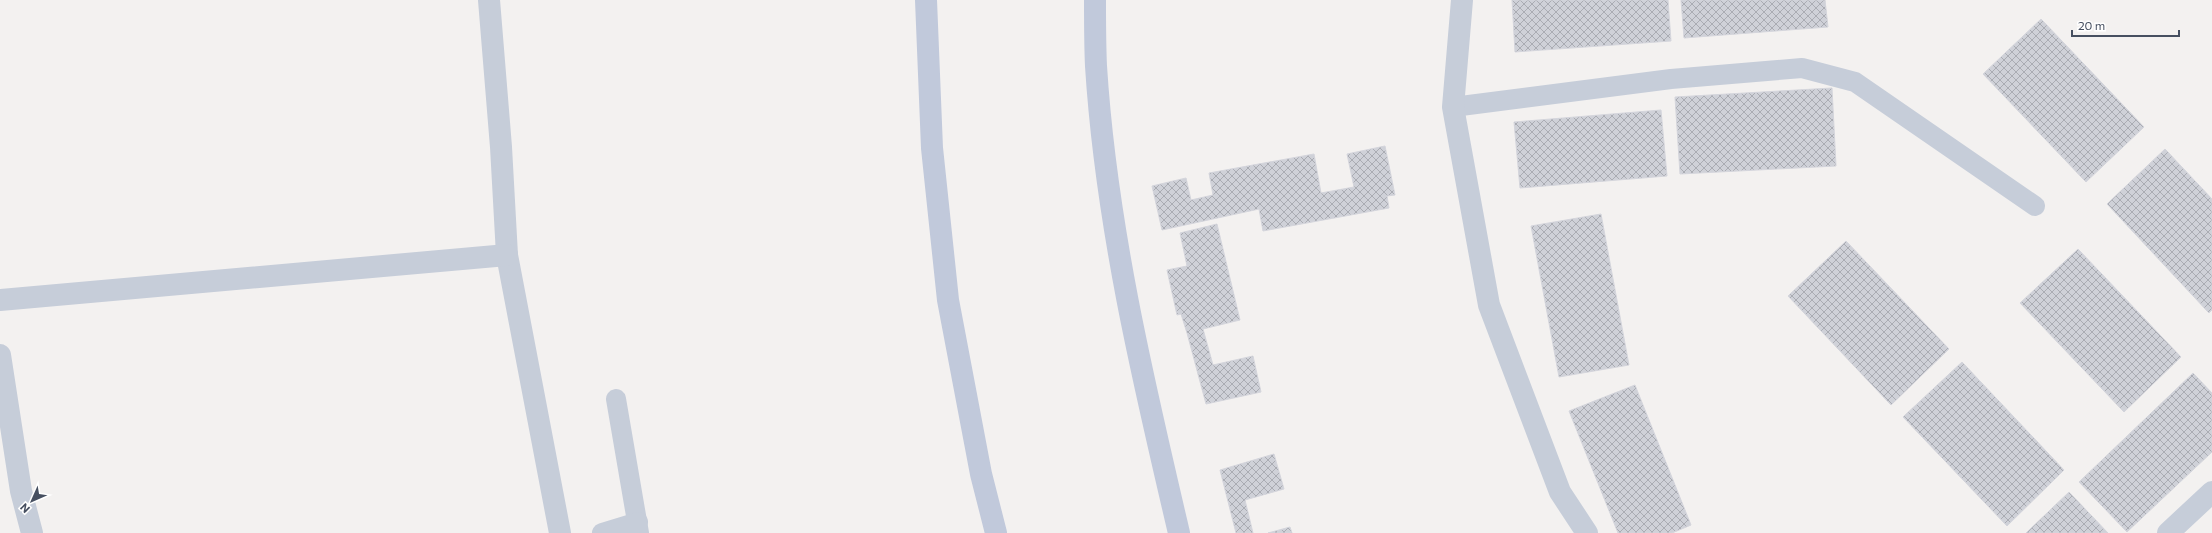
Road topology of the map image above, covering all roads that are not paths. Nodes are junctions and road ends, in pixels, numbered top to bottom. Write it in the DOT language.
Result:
graph roads {
  1 [pos="489,0"];
  2 [pos="926,0"];
  3 [pos="1095,0"];
  4 [pos="1462,0"];
  5 [pos="1453,107"];
  6 [pos="2035,206"];
  7 [pos="507,255"];
  8 [pos="0,300"];
  9 [pos="0,355"];
  10 [pos="616,399"];
  11 [pos="2212,492"];
  12 [pos="639,528"];
  13 [pos="32,533"];
  14 [pos="560,533"];
  15 [pos="602,533"];
  16 [pos="996,533"];
  17 [pos="1179,533"];
  18 [pos="1587,533"];
  19 [pos="2168,533"];
  1 -- 7 [label="street"];
  2 -- 16 [label="street"];
  3 -- 17 [label="street"];
  4 -- 5 [label="street"];
  5 -- 6 [label="lane"];
  5 -- 18 [label="street"];
  7 -- 8 [label="street"];
  7 -- 14 [label="street"];
  9 -- 13 [label="street"];
  10 -- 12 [label="lane"];
  11 -- 19 [label="street"];
  12 -- 15 [label="lane"];
}
